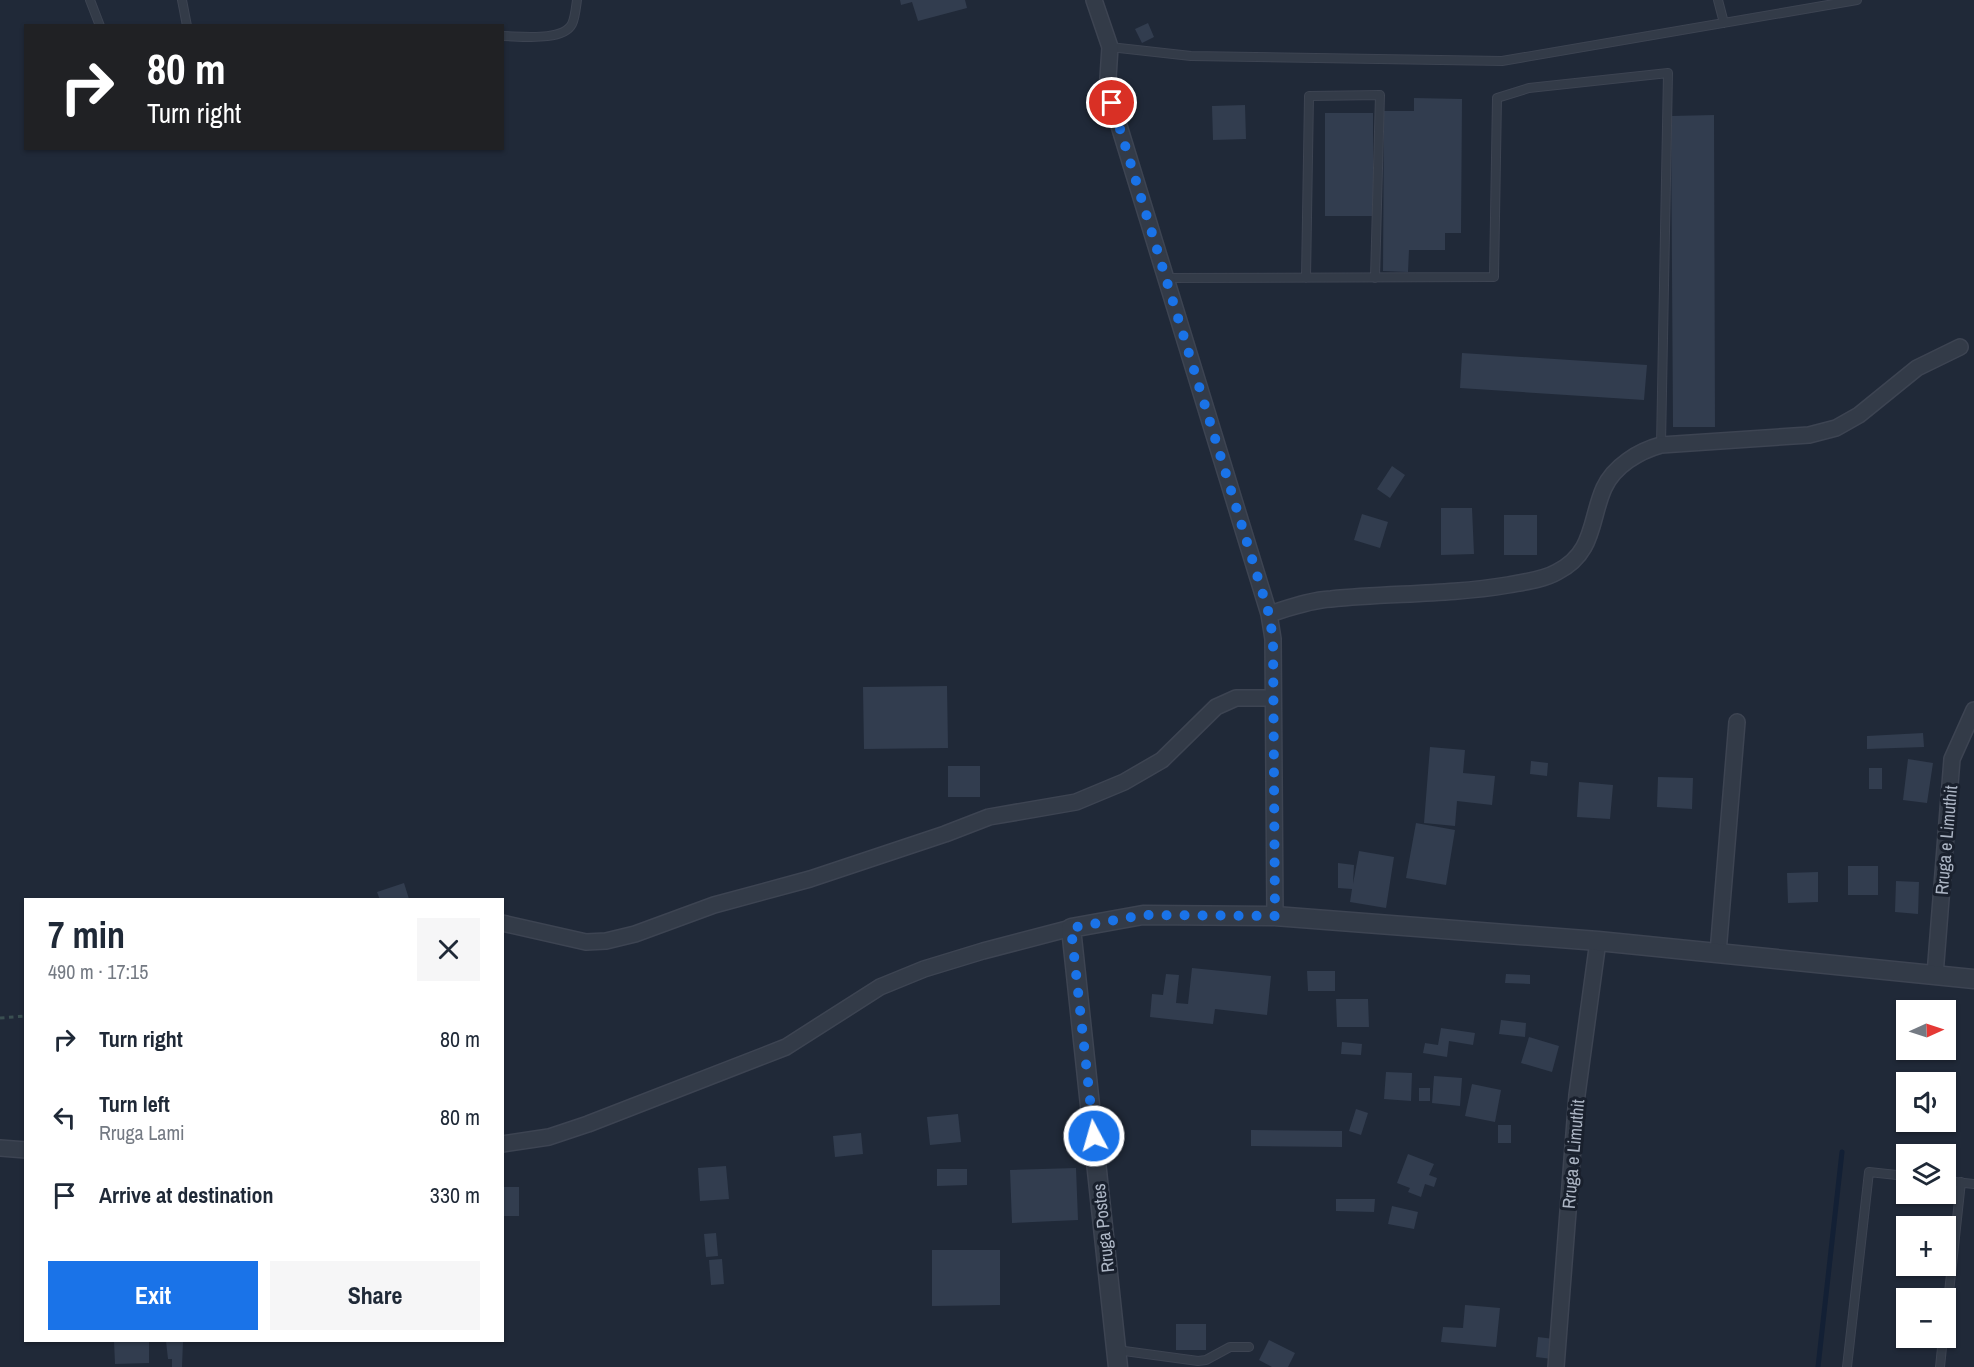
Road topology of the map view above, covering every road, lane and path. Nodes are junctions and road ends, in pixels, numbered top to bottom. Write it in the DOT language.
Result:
graph roads {
  1 [pos="90,0"];
  2 [pos="182,0"];
  3 [pos="577,0"];
  4 [pos="1095,0"];
  5 [pos="1718,0"];
  6 [pos="1857,0"];
  7 [pos="1724,23"];
  8 [pos="99,24"];
  9 [pos="187,24"];
  10 [pos="504,36"];
  11 [pos="1110,53"];
  12 [pos="1166,278"];
  13 [pos="1306,278"];
  14 [pos="1375,278"];
  15 [pos="1960,348"];
  16 [pos="1661,445"];
  17 [pos="1269,614"];
  18 [pos="1273,698"];
  19 [pos="1974,710"];
  20 [pos="1737,722"];
  21 [pos="1275,916"];
  22 [pos="504,923"];
  23 [pos="1071,928"];
  24 [pos="1598,941"];
  25 [pos="1718,953"];
  26 [pos="1935,975"];
  27 [pos="1974,979"];
  28 [pos="24,1016"];
  29 [pos="0,1018"];
  30 [pos="504,1144"];
  31 [pos="0,1148"];
  32 [pos="24,1149"];
  33 [pos="1896,1175"];
  34 [pos="1956,1182"];
  35 [pos="1961,1182"];
  36 [pos="1974,1184"];
  37 [pos="1949,1288"];
  38 [pos="1249,1347"];
  39 [pos="1942,1348"];
  40 [pos="1117,1358"];
  41 [pos="1556,1367"];
  42 [pos="1847,1367"];
  43 [pos="1940,1367"];
  1 -- 8 [label="lane"];
  2 -- 9 [label="lane"];
  3 -- 10 [label="lane"];
  4 -- 11 [label="street"];
  5 -- 7 [label="lane"];
  6 -- 7 [label="lane"];
  7 -- 11 [label="lane"];
  11 -- 12 [label="street"];
  12 -- 13 [label="lane"];
  12 -- 17 [label="street"];
  13 -- 14 [label="lane"];
  13 -- 14 [label="lane"];
  14 -- 16 [label="lane"];
  15 -- 16 [label="street"];
  16 -- 17 [label="street"];
  17 -- 18 [label="street"];
  18 -- 21 [label="street"];
  18 -- 22 [label="street"];
  19 -- 26 [label="street, Rruga e Limuthit"];
  20 -- 25 [label="street"];
  21 -- 23 [label="street"];
  21 -- 24 [label="street"];
  23 -- 30 [label="street"];
  23 -- 40 [label="street, Rruga Postes"];
  24 -- 25 [label="street"];
  24 -- 41 [label="street, Rruga e Limuthit"];
  25 -- 26 [label="street"];
  26 -- 27 [label="street"];
  28 -- 29 [label="path"];
  31 -- 32 [label="street"];
  33 -- 42 [label="lane"];
  34 -- 35 [label="lane"];
  35 -- 36 [label="lane"];
  35 -- 37 [label="lane"];
  38 -- 40 [label="lane, Rruga Postes"];
  39 -- 43 [label="lane"];
}
